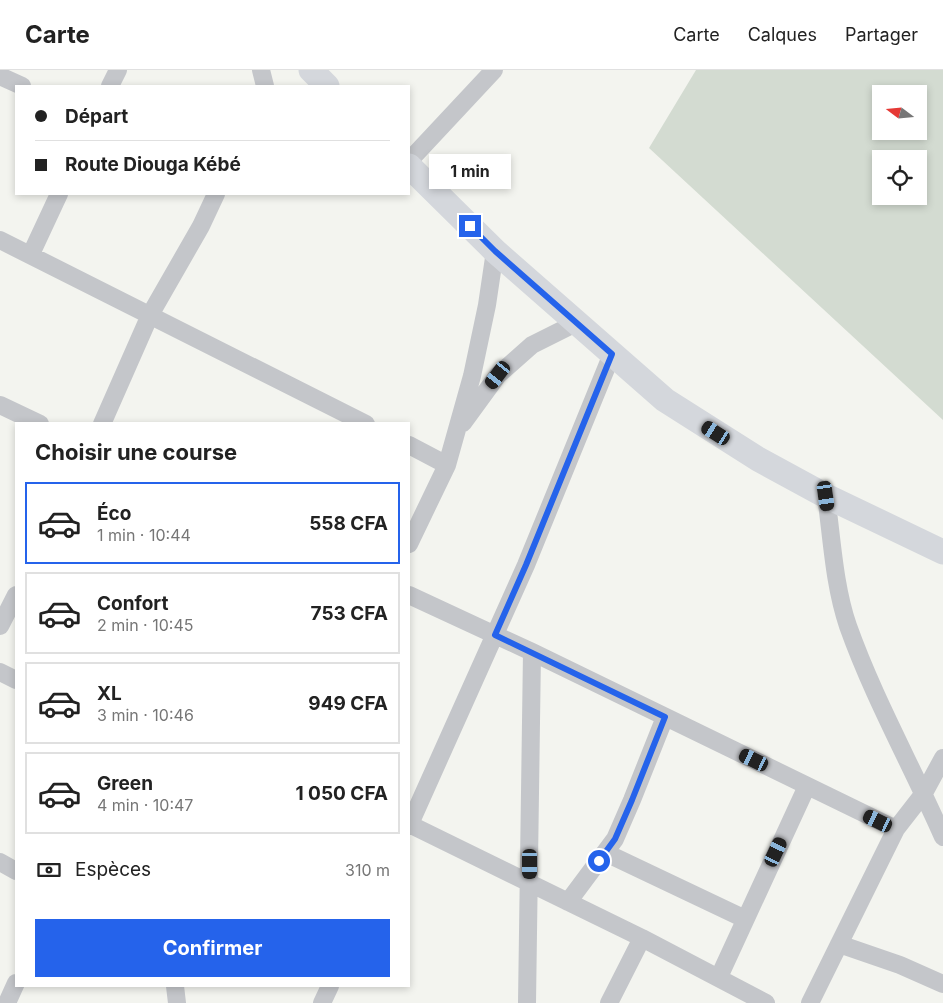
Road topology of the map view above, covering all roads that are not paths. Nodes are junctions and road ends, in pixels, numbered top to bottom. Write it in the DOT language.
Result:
graph roads {
  1 [pos="118,70"];
  2 [pos="261,70"];
  3 [pos="311,70"];
  4 [pos="494,70"];
  5 [pos="0,76"];
  6 [pos="20,85"];
  7 [pos="110,85"];
  8 [pos="265,85"];
  9 [pos="326,85"];
  10 [pos="410,160"];
  11 [pos="410,167"];
  12 [pos="59,195"];
  13 [pos="216,195"];
  14 [pos="0,240"];
  15 [pos="495,251"];
  16 [pos="31,254"];
  17 [pos="150,315"];
  18 [pos="576,322"];
  19 [pos="612,354"];
  20 [pos="0,405"];
  21 [pos="36,422"];
  22 [pos="103,422"];
  23 [pos="362,422"];
  24 [pos="456,432"];
  25 [pos="410,446"];
  26 [pos="447,465"];
  27 [pos="826,496"];
  28 [pos="410,542"];
  29 [pos="943,552"];
  30 [pos="410,595"];
  31 [pos="15,597"];
  32 [pos="0,626"];
  33 [pos="495,635"];
  34 [pos="532,652"];
  35 [pos="0,672"];
  36 [pos="15,680"];
  37 [pos="665,717"];
  38 [pos="943,758"];
  39 [pos="807,786"];
  40 [pos="924,792"];
  41 [pos="943,802"];
  42 [pos="410,822"];
  43 [pos="410,824"];
  44 [pos="896,830"];
  45 [pos="943,837"];
  46 [pos="606,853"];
  47 [pos="0,862"];
  48 [pos="15,870"];
  49 [pos="530,884"];
  50 [pos="568,902"];
  51 [pos="745,919"];
  52 [pos="642,938"];
  53 [pos="840,944"];
  54 [pos="719,977"];
  55 [pos="943,984"];
  56 [pos="15,985"];
  57 [pos="175,987"];
  58 [pos="330,987"];
  59 [pos="7,1003"];
  60 [pos="177,1003"];
  61 [pos="322,1003"];
  62 [pos="528,1003"];
  63 [pos="608,1003"];
  64 [pos="766,1003"];
  65 [pos="810,1003"];
  1 -- 7 [label="street"];
  2 -- 8 [label="street"];
  3 -- 9 [label="street"];
  4 -- 10 [label="street"];
  5 -- 6 [label="street"];
  11 -- 15 [label="street"];
  12 -- 16 [label="street"];
  13 -- 17 [label="street"];
  14 -- 16 [label="street"];
  15 -- 18 [label="street"];
  15 -- 24 [label="street"];
  16 -- 17 [label="street"];
  17 -- 22 [label="street"];
  17 -- 23 [label="street"];
  18 -- 19 [label="street"];
  18 -- 24 [label="street"];
  19 -- 27 [label="street"];
  19 -- 33 [label="street"];
  20 -- 21 [label="street"];
  24 -- 26 [label="street"];
  25 -- 26 [label="street"];
  26 -- 28 [label="street"];
  27 -- 29 [label="street"];
  27 -- 40 [label="street"];
  30 -- 33 [label="street"];
  31 -- 32 [label="street"];
  33 -- 34 [label="street"];
  33 -- 42 [label="street"];
  34 -- 37 [label="street"];
  34 -- 49 [label="street"];
  35 -- 36 [label="street"];
  37 -- 39 [label="street"];
  37 -- 46 [label="street"];
  38 -- 40 [label="street"];
  39 -- 44 [label="street"];
  39 -- 51 [label="street"];
  40 -- 41 [label="street"];
  40 -- 44 [label="street"];
  40 -- 45 [label="street"];
  43 -- 49 [label="street"];
  44 -- 53 [label="street"];
  46 -- 50 [label="street"];
  46 -- 51 [label="street"];
  47 -- 48 [label="street"];
  49 -- 50 [label="street"];
  49 -- 62 [label="street"];
  50 -- 52 [label="street"];
  51 -- 54 [label="street"];
  52 -- 54 [label="street"];
  52 -- 63 [label="street"];
  53 -- 55 [label="street"];
  53 -- 65 [label="street"];
  54 -- 64 [label="street"];
  56 -- 59 [label="street"];
  57 -- 60 [label="street"];
  58 -- 61 [label="street"];
}
